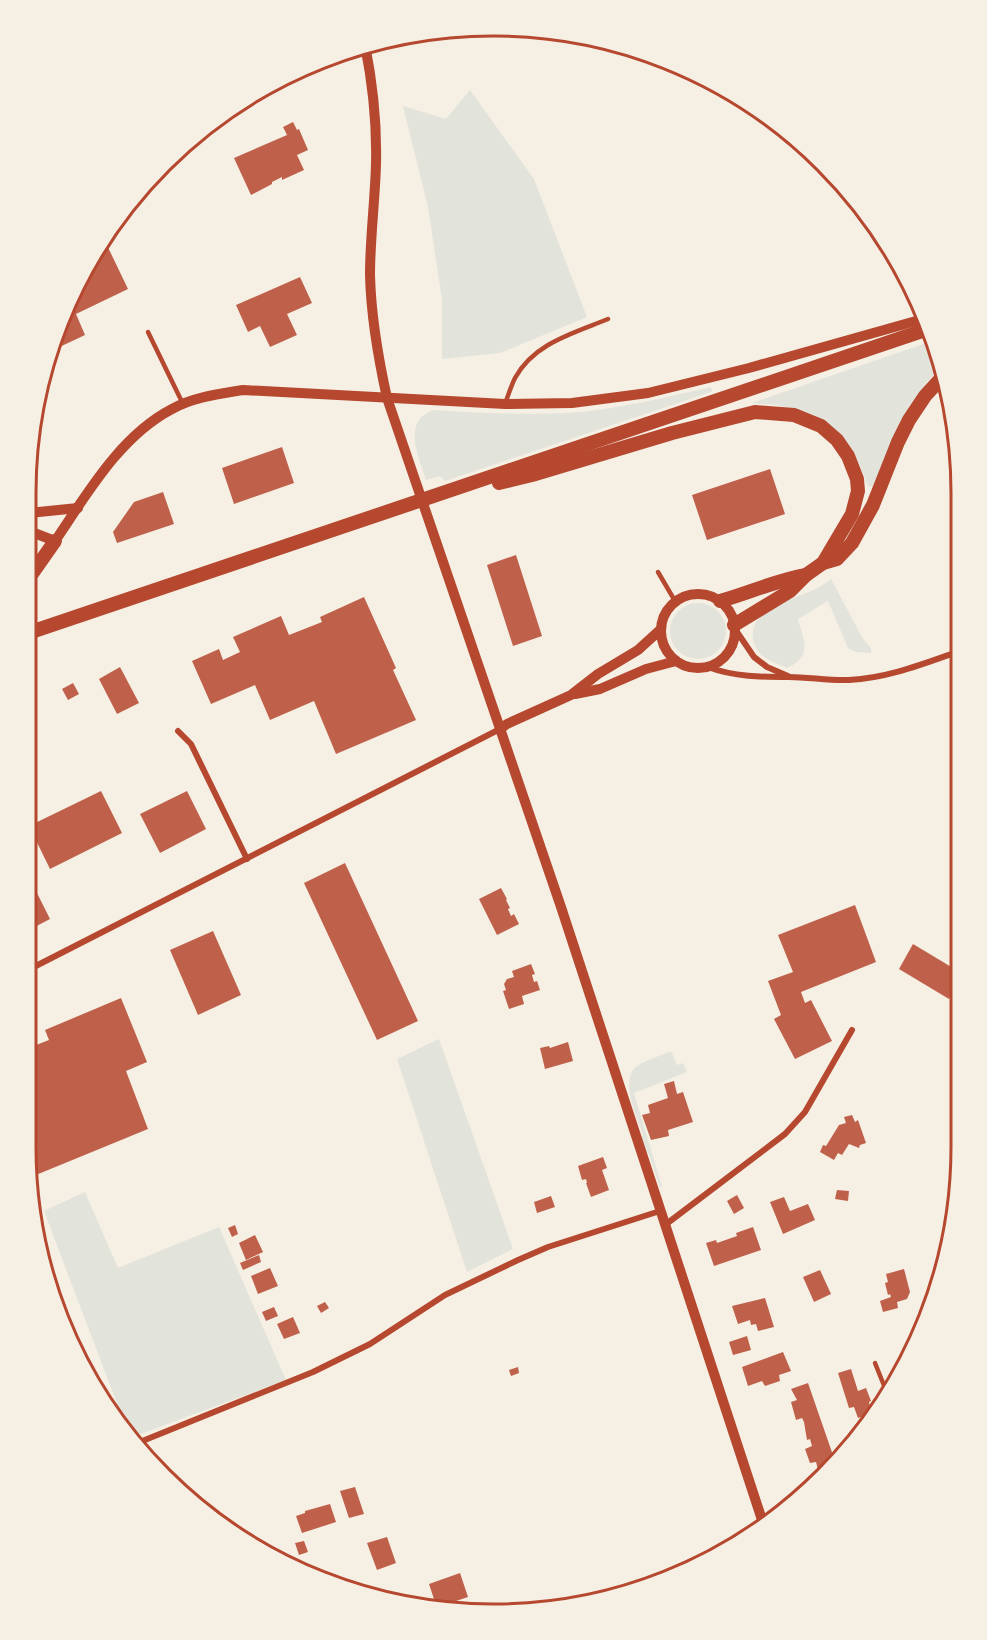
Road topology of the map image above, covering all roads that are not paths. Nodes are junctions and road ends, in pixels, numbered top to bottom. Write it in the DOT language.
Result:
graph roads {
  1 [pos="367,54"];
  2 [pos="608,319"];
  3 [pos="917,321"];
  4 [pos="921,331"];
  5 [pos="148,332"];
  6 [pos="937,383"];
  7 [pos="387,398"];
  8 [pos="183,404"];
  9 [pos="505,404"];
  10 [pos="485,480"];
  11 [pos="78,507"];
  12 [pos="36,512"];
  13 [pos="36,534"];
  14 [pos="55,541"];
  15 [pos="823,563"];
  16 [pos="36,568"];
  17 [pos="658,573"];
  18 [pos="806,575"];
  19 [pos="675,601"];
  20 [pos="720,601"];
  21 [pos="735,627"];
  22 [pos="36,630"];
  23 [pos="660,630"];
  24 [pos="951,654"];
  25 [pos="676,661"];
  26 [pos="708,667"];
  27 [pos="788,677"];
  28 [pos="572,695"];
  29 [pos="500,729"];
  30 [pos="178,731"];
  31 [pos="247,859"];
  32 [pos="36,966"];
  33 [pos="852,1030"];
  34 [pos="660,1211"];
  35 [pos="665,1225"];
  36 [pos="875,1363"];
  37 [pos="884,1385"];
  38 [pos="144,1440"];
  39 [pos="761,1517"];
  1 -- 7 [label="street"];
  2 -- 9 [label="lane"];
  3 -- 9 [label="street"];
  4 -- 10 [label="main road"];
  5 -- 8 [label="lane"];
  6 -- 15 [label="main road"];
  7 -- 8 [label="street"];
  7 -- 9 [label="street"];
  7 -- 29 [label="street"];
  8 -- 11 [label="street"];
  10 -- 15 [label="main road"];
  10 -- 22 [label="main road"];
  11 -- 12 [label="street"];
  11 -- 14 [label="street"];
  13 -- 14 [label="street"];
  14 -- 16 [label="main road"];
  15 -- 18 [label="main road"];
  17 -- 19 [label="lane"];
  18 -- 20 [label="main road"];
  18 -- 21 [label="main road"];
  19 -- 20 [label="street"];
  19 -- 23 [label="street"];
  20 -- 21 [label="street"];
  21 -- 26 [label="street"];
  21 -- 27 [label="street"];
  23 -- 25 [label="street"];
  23 -- 28 [label="street"];
  24 -- 27 [label="street"];
  25 -- 26 [label="street"];
  25 -- 28 [label="street"];
  26 -- 27 [label="street"];
  28 -- 29 [label="street"];
  29 -- 31 [label="street"];
  29 -- 34 [label="street"];
  30 -- 31 [label="street"];
  31 -- 32 [label="street"];
  33 -- 35 [label="street"];
  34 -- 35 [label="street"];
  34 -- 38 [label="street"];
  35 -- 39 [label="street"];
  36 -- 37 [label="lane"];
}
